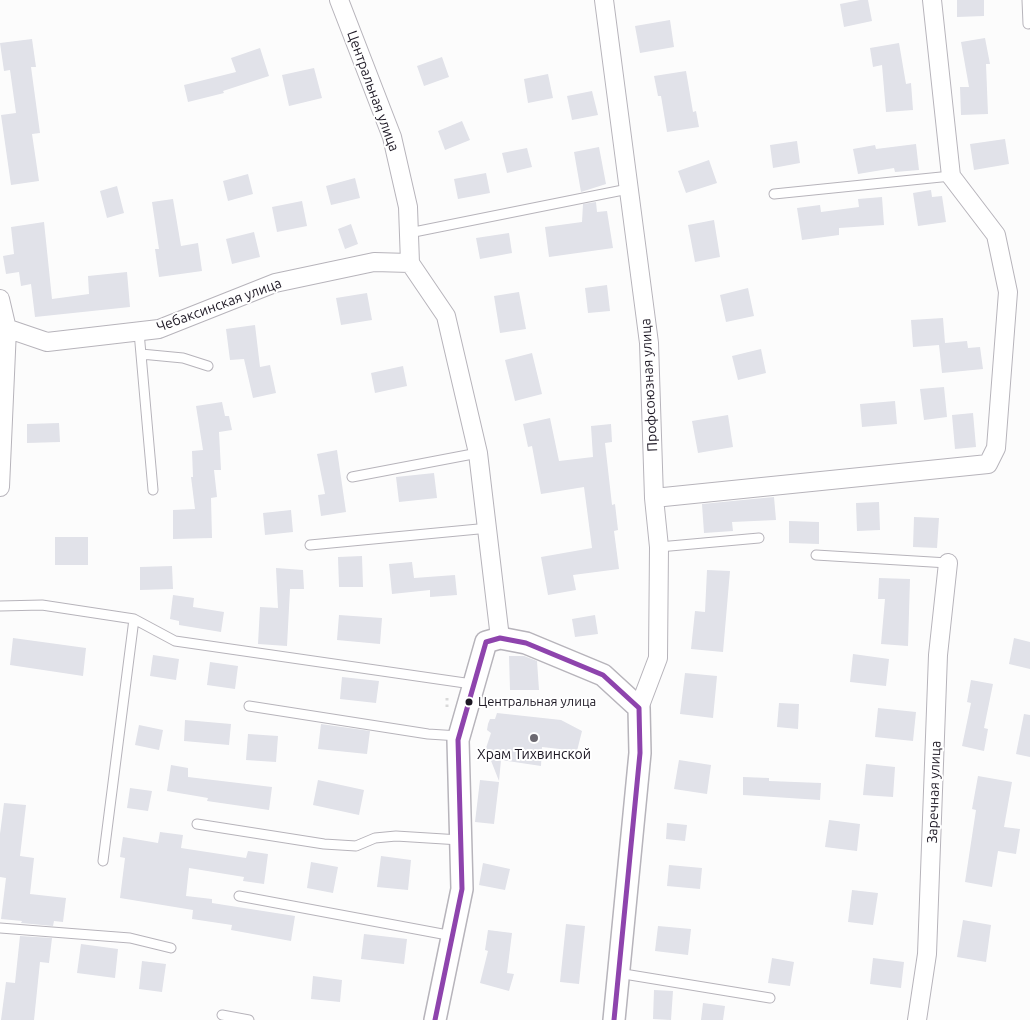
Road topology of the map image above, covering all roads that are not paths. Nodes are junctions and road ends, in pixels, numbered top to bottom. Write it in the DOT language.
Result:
graph roads {
  1 [pos="339,0"];
  2 [pos="604,0"];
  3 [pos="932,0"];
  4 [pos="1027,0"];
  5 [pos="1028,24"];
  6 [pos="951,176"];
  7 [pos="628,189"];
  8 [pos="774,194"];
  9 [pos="408,233"];
  10 [pos="410,263"];
  11 [pos="0,299"];
  12 [pos="3,328"];
  13 [pos="139,332"];
  14 [pos="141,354"];
  15 [pos="208,366"];
  16 [pos="478,454"];
  17 [pos="352,477"];
  18 [pos="0,487"];
  19 [pos="153,490"];
  20 [pos="654,498"];
  21 [pos="488,528"];
  22 [pos="758,538"];
  23 [pos="310,545"];
  24 [pos="659,547"];
  25 [pos="816,555"];
  26 [pos="948,563"];
  27 [pos="0,606"];
  28 [pos="134,619"];
  29 [pos="500,638"];
  30 [pos="472,684"];
  31 [pos="249,706"];
  32 [pos="639,708"];
  33 [pos="459,736"];
  34 [pos="197,824"];
  35 [pos="461,840"];
  36 [pos="103,861"];
  37 [pos="239,896"];
  38 [pos="0,928"];
  39 [pos="453,936"];
  40 [pos="171,948"];
  41 [pos="618,973"];
  42 [pos="770,998"];
  43 [pos="222,1015"];
  44 [pos="248,1020"];
  45 [pos="435,1020"];
  46 [pos="614,1020"];
  47 [pos="917,1020"];
  1 -- 9 [label="street, Центральная улица"];
  2 -- 7 [label="street, Профсоюзная улица"];
  3 -- 6 [label="street"];
  4 -- 5 [label="lane"];
  6 -- 8 [label="lane"];
  6 -- 20 [label="street"];
  7 -- 9 [label="lane"];
  7 -- 20 [label="street, Профсоюзная улица"];
  9 -- 10 [label="street, Центральная улица"];
  10 -- 13 [label="street, Чебаксинская улица"];
  10 -- 16 [label="street"];
  11 -- 12 [label="street"];
  12 -- 13 [label="street, Чебаксинская улица"];
  12 -- 18 [label="street"];
  13 -- 14 [label="lane"];
  14 -- 15 [label="lane"];
  14 -- 19 [label="lane"];
  16 -- 17 [label="lane"];
  16 -- 21 [label="street"];
  20 -- 24 [label="street, Профсоюзная улица"];
  21 -- 23 [label="lane"];
  21 -- 29 [label="street"];
  22 -- 24 [label="lane"];
  24 -- 32 [label="street, Профсоюзная улица"];
  25 -- 26 [label="lane"];
  26 -- 47 [label="street, Заречная улица"];
  27 -- 28 [label="lane"];
  28 -- 30 [label="lane"];
  28 -- 36 [label="lane"];
  29 -- 30 [label="street"];
  29 -- 32 [label="street"];
  30 -- 33 [label="street"];
  31 -- 33 [label="lane"];
  32 -- 41 [label="street, Профсоюзная улица"];
  33 -- 35 [label="street"];
  34 -- 35 [label="lane"];
  35 -- 39 [label="street"];
  37 -- 39 [label="lane"];
  38 -- 40 [label="lane"];
  39 -- 45 [label="street"];
  41 -- 42 [label="lane"];
  41 -- 46 [label="street, Профсоюзная улица"];
  43 -- 44 [label="lane"];
}
